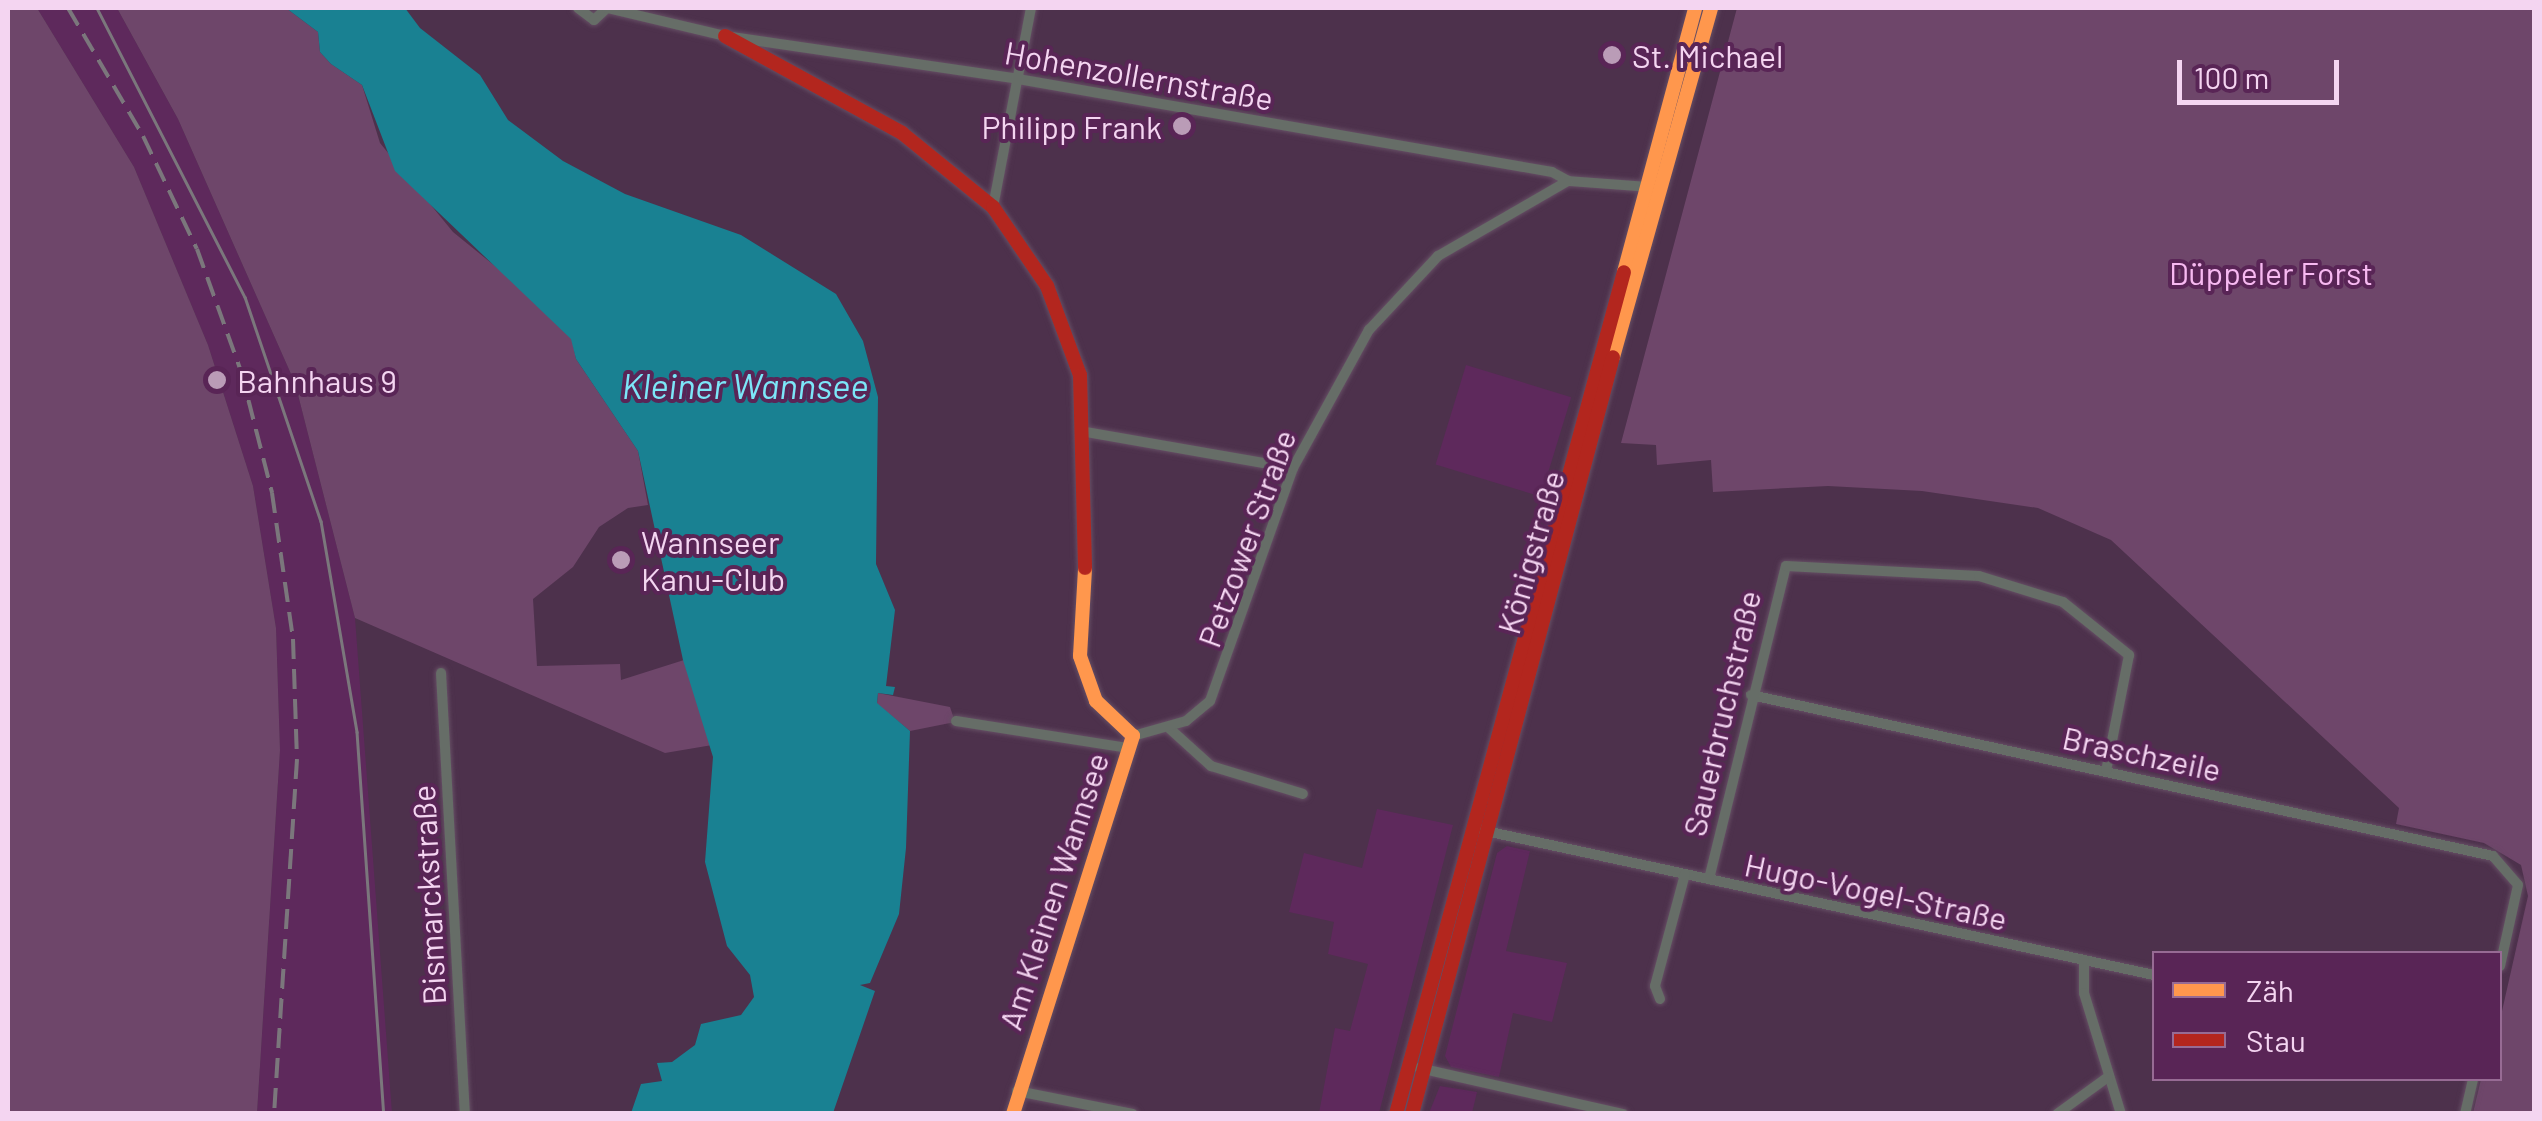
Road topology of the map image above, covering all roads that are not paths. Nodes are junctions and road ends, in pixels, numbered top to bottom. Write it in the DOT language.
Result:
graph roads {
  1 [pos="578,8"];
  2 [pos="607,8"];
  3 [pos="1032,8"];
  4 [pos="1695,8"];
  5 [pos="1710,8"];
  6 [pos="726,36"];
  7 [pos="1018,79"];
  8 [pos="1568,181"];
  9 [pos="1654,188"];
  10 [pos="993,207"];
  11 [pos="1086,432"];
  12 [pos="1293,468"];
  13 [pos="441,674"];
  14 [pos="1751,695"];
  15 [pos="956,721"];
  16 [pos="1169,728"];
  17 [pos="1131,742"];
  18 [pos="2106,771"];
  19 [pos="1303,794"];
  20 [pos="1477,828"];
  21 [pos="1685,874"];
  22 [pos="1709,879"];
  23 [pos="2502,958"];
  24 [pos="2084,960"];
  25 [pos="2152,976"];
  26 [pos="1660,1000"];
  27 [pos="1416,1067"];
  28 [pos="2108,1077"];
  29 [pos="2472,1081"];
  30 [pos="1017,1091"];
  31 [pos="465,1114"];
  32 [pos="1013,1114"];
  33 [pos="1133,1114"];
  34 [pos="1396,1114"];
  35 [pos="1412,1114"];
  36 [pos="1623,1114"];
  37 [pos="2057,1114"];
  38 [pos="2122,1114"];
  39 [pos="2465,1114"];
  1 -- 2 [label="street, Hohenzollernstraße"];
  2 -- 6 [label="street, Hohenzollernstraße"];
  3 -- 7 [label="street"];
  4 -- 9 [label="main road, Königstraße"];
  5 -- 9 [label="main road, Königstraße"];
  6 -- 7 [label="street, Hohenzollernstraße"];
  6 -- 10 [label="main road, Am Kleinen Wannsee"];
  7 -- 8 [label="street, Hohenzollernstraße"];
  7 -- 10 [label="street"];
  8 -- 9 [label="street, Hohenzollernstraße"];
  8 -- 12 [label="street, Petzower Straße"];
  9 -- 20 [label="main road, Königstraße"];
  10 -- 11 [label="main road, Am Kleinen Wannsee"];
  11 -- 12 [label="street"];
  11 -- 17 [label="main road, Am Kleinen Wannsee"];
  12 -- 16 [label="street, Petzower Straße"];
  13 -- 31 [label="street, Bismarckstraße"];
  14 -- 18 [label="street, Braschzeile"];
  14 -- 18 [label="street, Sauerbruchstraße"];
  14 -- 22 [label="street, Sauerbruchstraße"];
  15 -- 17 [label="street"];
  16 -- 17 [label="street, Petzower Straße"];
  16 -- 19 [label="street"];
  17 -- 30 [label="main road, Am Kleinen Wannsee"];
  18 -- 23 [label="street, Braschzeile"];
  20 -- 21 [label="street, Hugo-Vogel-Straße"];
  20 -- 27 [label="main road, Königstraße"];
  21 -- 22 [label="street, Hugo-Vogel-Straße"];
  21 -- 26 [label="street"];
  22 -- 24 [label="street, Hugo-Vogel-Straße"];
  24 -- 25 [label="street, Hugo-Vogel-Straße"];
  24 -- 28 [label="street"];
  27 -- 34 [label="main road, Königstraße"];
  27 -- 35 [label="main road, Königstraße"];
  27 -- 36 [label="street"];
  28 -- 37 [label="street"];
  28 -- 38 [label="street"];
  29 -- 39 [label="street"];
  30 -- 32 [label="main road, Am Kleinen Wannsee"];
  30 -- 33 [label="street"];
}
